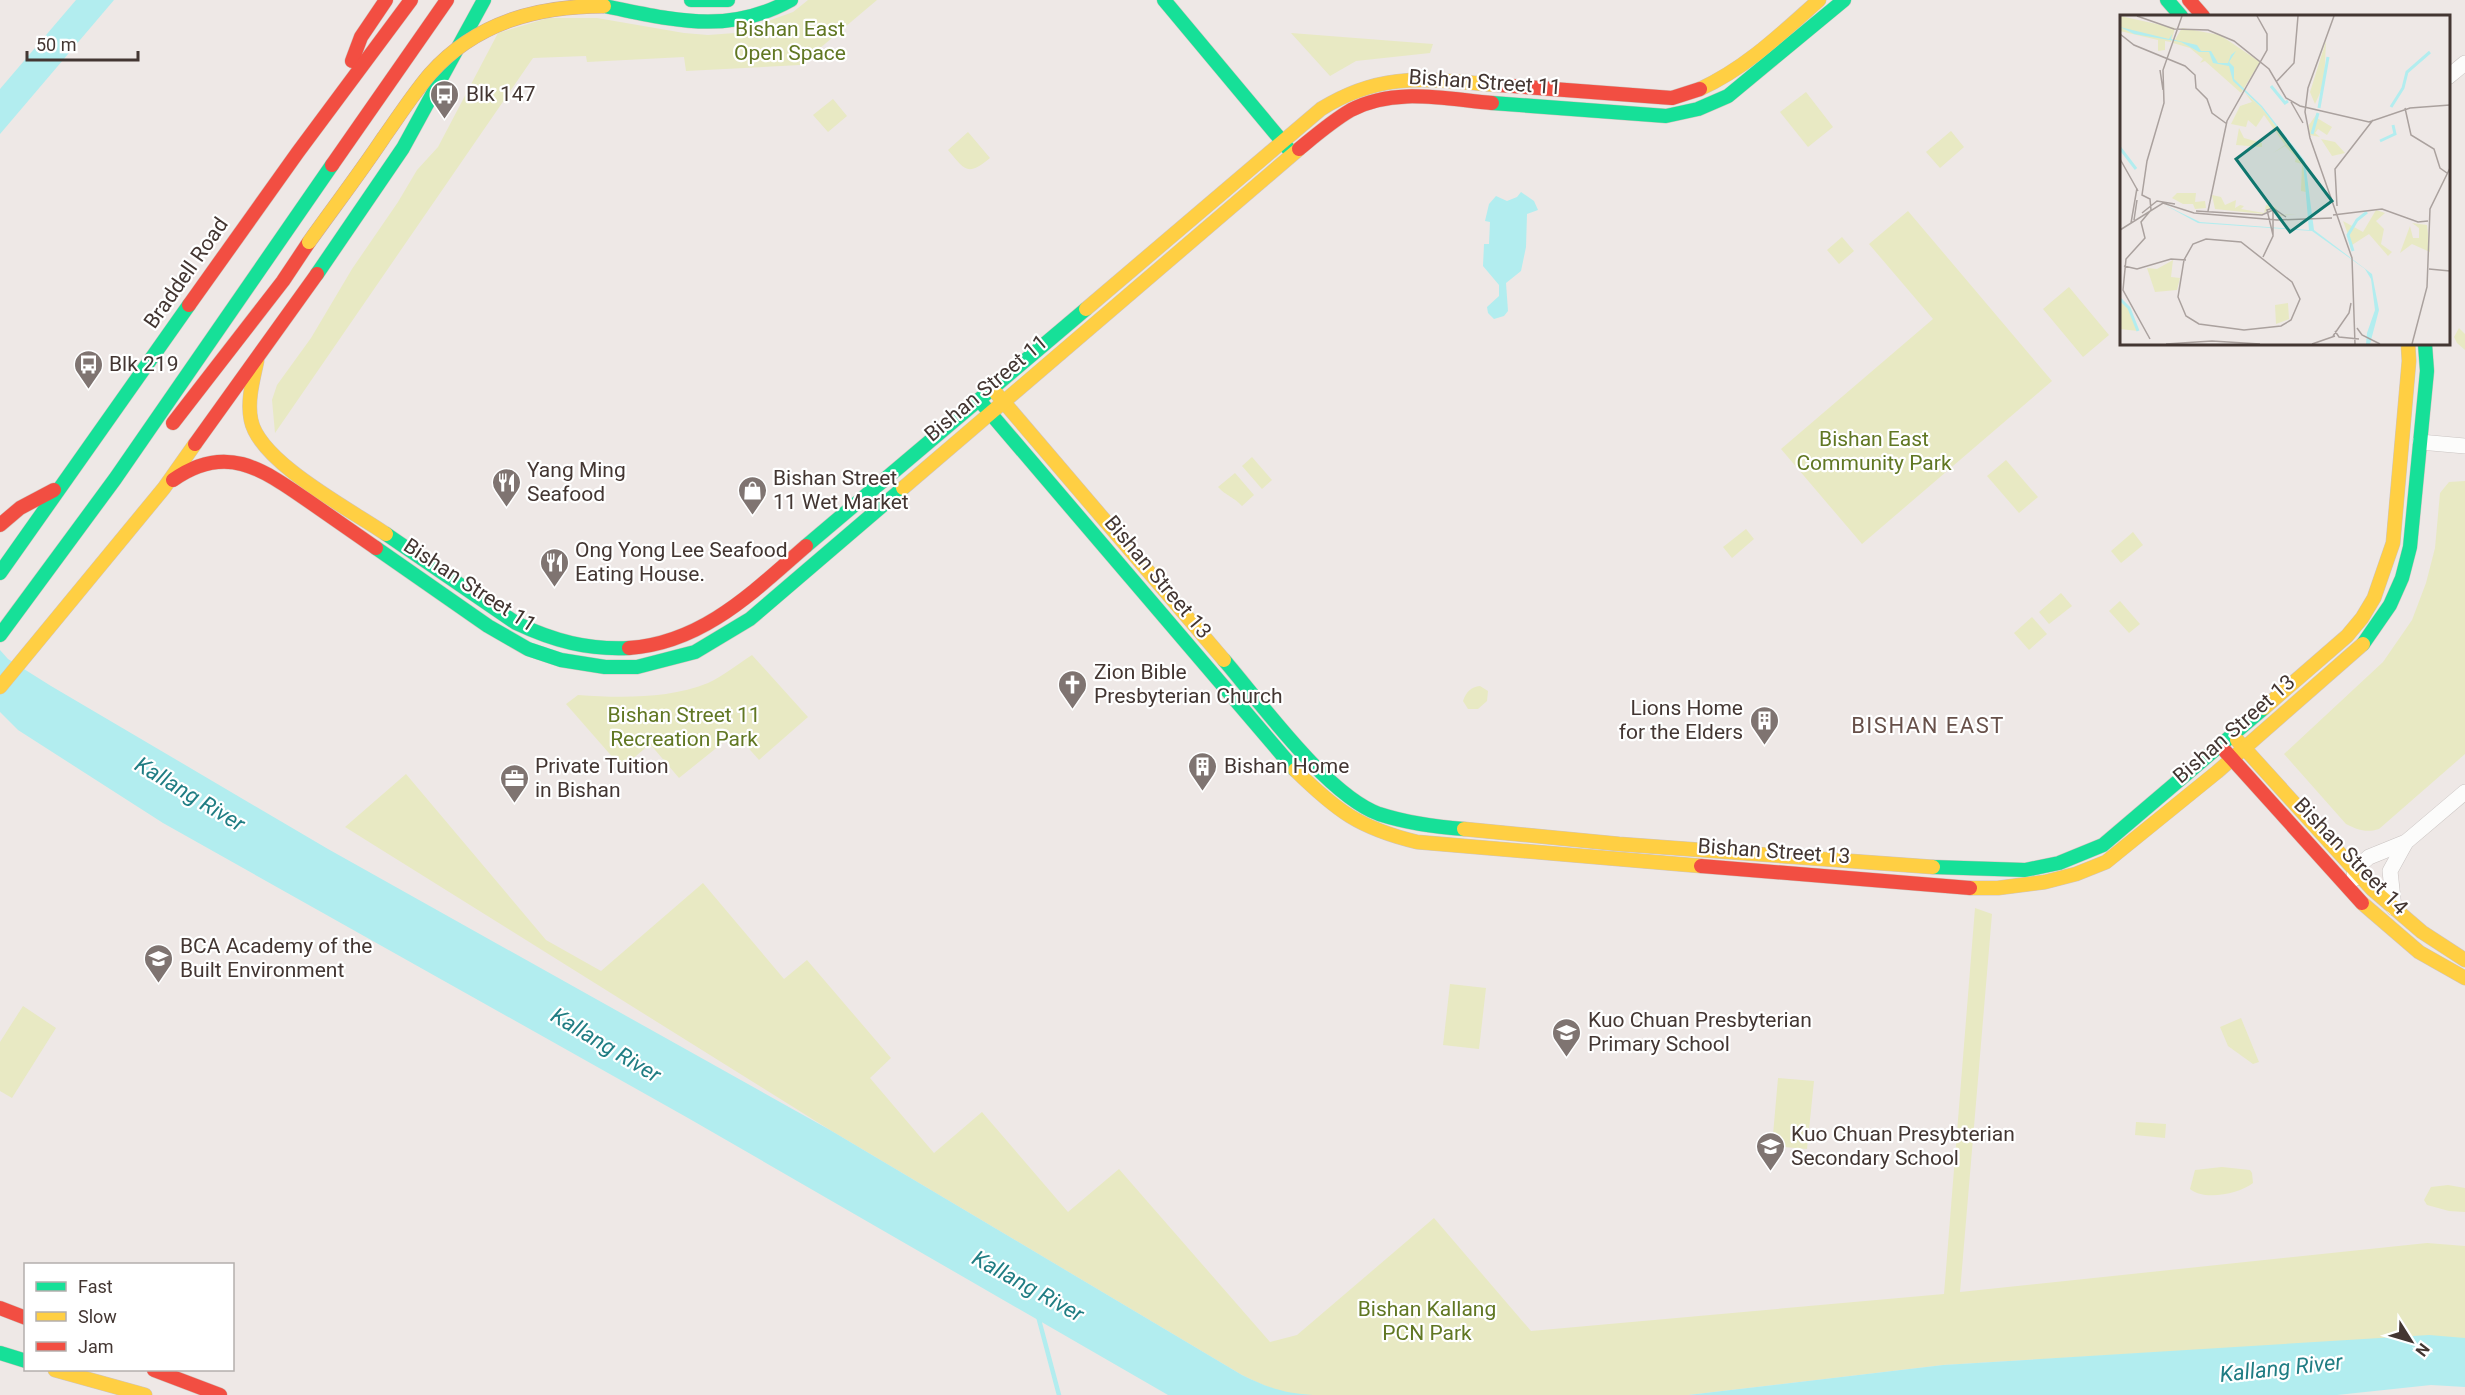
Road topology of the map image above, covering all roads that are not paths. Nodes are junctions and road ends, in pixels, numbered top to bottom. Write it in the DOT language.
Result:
graph roads {
  1 [pos="386,0"];
  2 [pos="411,0"];
  3 [pos="447,0"];
  4 [pos="691,0"];
  5 [pos="728,0"];
  6 [pos="791,0"];
  7 [pos="1164,0"];
  8 [pos="1819,0"];
  9 [pos="1844,0"];
  10 [pos="2167,0"];
  11 [pos="2189,0"];
  12 [pos="490,3"];
  13 [pos="2180,15"];
  14 [pos="2202,15"];
  15 [pos="2465,54"];
  16 [pos="2465,63"];
  17 [pos="2450,66"];
  18 [pos="2450,75"];
  19 [pos="339,95"];
  20 [pos="1284,142"];
  21 [pos="1293,154"];
  22 [pos="2408,345"];
  23 [pos="2425,345"];
  24 [pos="258,356"];
  25 [pos="992,388"];
  26 [pos="979,400"];
  27 [pos="1003,401"];
  28 [pos="990,413"];
  29 [pos="2420,442"];
  30 [pos="2465,446"];
  31 [pos="60,487"];
  32 [pos="164,488"];
  33 [pos="0,525"];
  34 [pos="15,550"];
  35 [pos="0,556"];
  36 [pos="51,568"];
  37 [pos="0,573"];
  38 [pos="0,634"];
  39 [pos="0,687"];
  40 [pos="2233,735"];
  41 [pos="2221,746"];
  42 [pos="2245,748"];
  43 [pos="2232,759"];
  44 [pos="2465,792"];
  45 [pos="2406,842"];
  46 [pos="2355,869"];
  47 [pos="2353,894"];
  48 [pos="2394,908"];
  49 [pos="2465,960"];
  50 [pos="2465,978"];
  51 [pos="0,1308"];
  52 [pos="24,1317"];
  53 [pos="0,1353"];
  54 [pos="24,1360"];
  55 [pos="57,1371"];
  56 [pos="157,1371"];
  57 [pos="145,1395"];
  58 [pos="220,1395"];
  1 -- 19 [label="main road"];
  2 -- 19 [label="main road, Braddell Road"];
  3 -- 36 [label="main road"];
  4 -- 5 [label="main road"];
  6 -- 36 [label="main road, bridge"];
  7 -- 20 [label="main road"];
  8 -- 20 [label="main road, Bishan Street 11"];
  9 -- 21 [label="main road, Bishan Street 11"];
  10 -- 13 [label="main road"];
  11 -- 14 [label="main road"];
  12 -- 24 [label="main road"];
  15 -- 17 [label="street"];
  16 -- 18 [label="street"];
  19 -- 31 [label="main road, Braddell Road"];
  20 -- 21 [label="main road"];
  20 -- 25 [label="main road, Bishan Street 11"];
  21 -- 27 [label="main road, Bishan Street 11"];
  22 -- 40 [label="main road, Bishan Street 13"];
  23 -- 29 [label="main road, Bishan Street 13"];
  24 -- 26 [label="main road, Bishan Street 11"];
  24 -- 32 [label="main road"];
  25 -- 26 [label="main road, Bishan Street 11"];
  25 -- 27 [label="main road, Bishan Street 13"];
  26 -- 28 [label="main road, Bishan Street 13"];
  27 -- 28 [label="main road, Bishan Street 11"];
  27 -- 41 [label="main road, Bishan Street 13"];
  28 -- 32 [label="main road, Bishan Street 11"];
  28 -- 43 [label="main road, Bishan Street 13"];
  29 -- 30 [label="street"];
  29 -- 42 [label="main road, Bishan Street 13"];
  31 -- 33 [label="main road"];
  31 -- 34 [label="main road, Braddell Road"];
  32 -- 39 [label="main road"];
  34 -- 35 [label="main road"];
  34 -- 37 [label="main road, Braddell Road"];
  36 -- 38 [label="main road"];
  40 -- 41 [label="main road, Bishan Street 13"];
  40 -- 42 [label="main road, Bishan Street 14"];
  41 -- 43 [label="main road, Bishan Street 14"];
  42 -- 43 [label="main road, Bishan Street 13"];
  42 -- 46 [label="main road, Bishan Street 14"];
  43 -- 47 [label="main road, Bishan Street 14"];
  44 -- 45 [label="street"];
  45 -- 46 [label="street"];
  45 -- 48 [label="street"];
  46 -- 47 [label="street"];
  46 -- 48 [label="main road, Bishan Street 14"];
  47 -- 50 [label="main road, Bishan Street 14"];
  48 -- 49 [label="main road, Bishan Street 14"];
  51 -- 52 [label="main road"];
  53 -- 54 [label="main road"];
  55 -- 57 [label="main road"];
  56 -- 58 [label="main road"];
}
